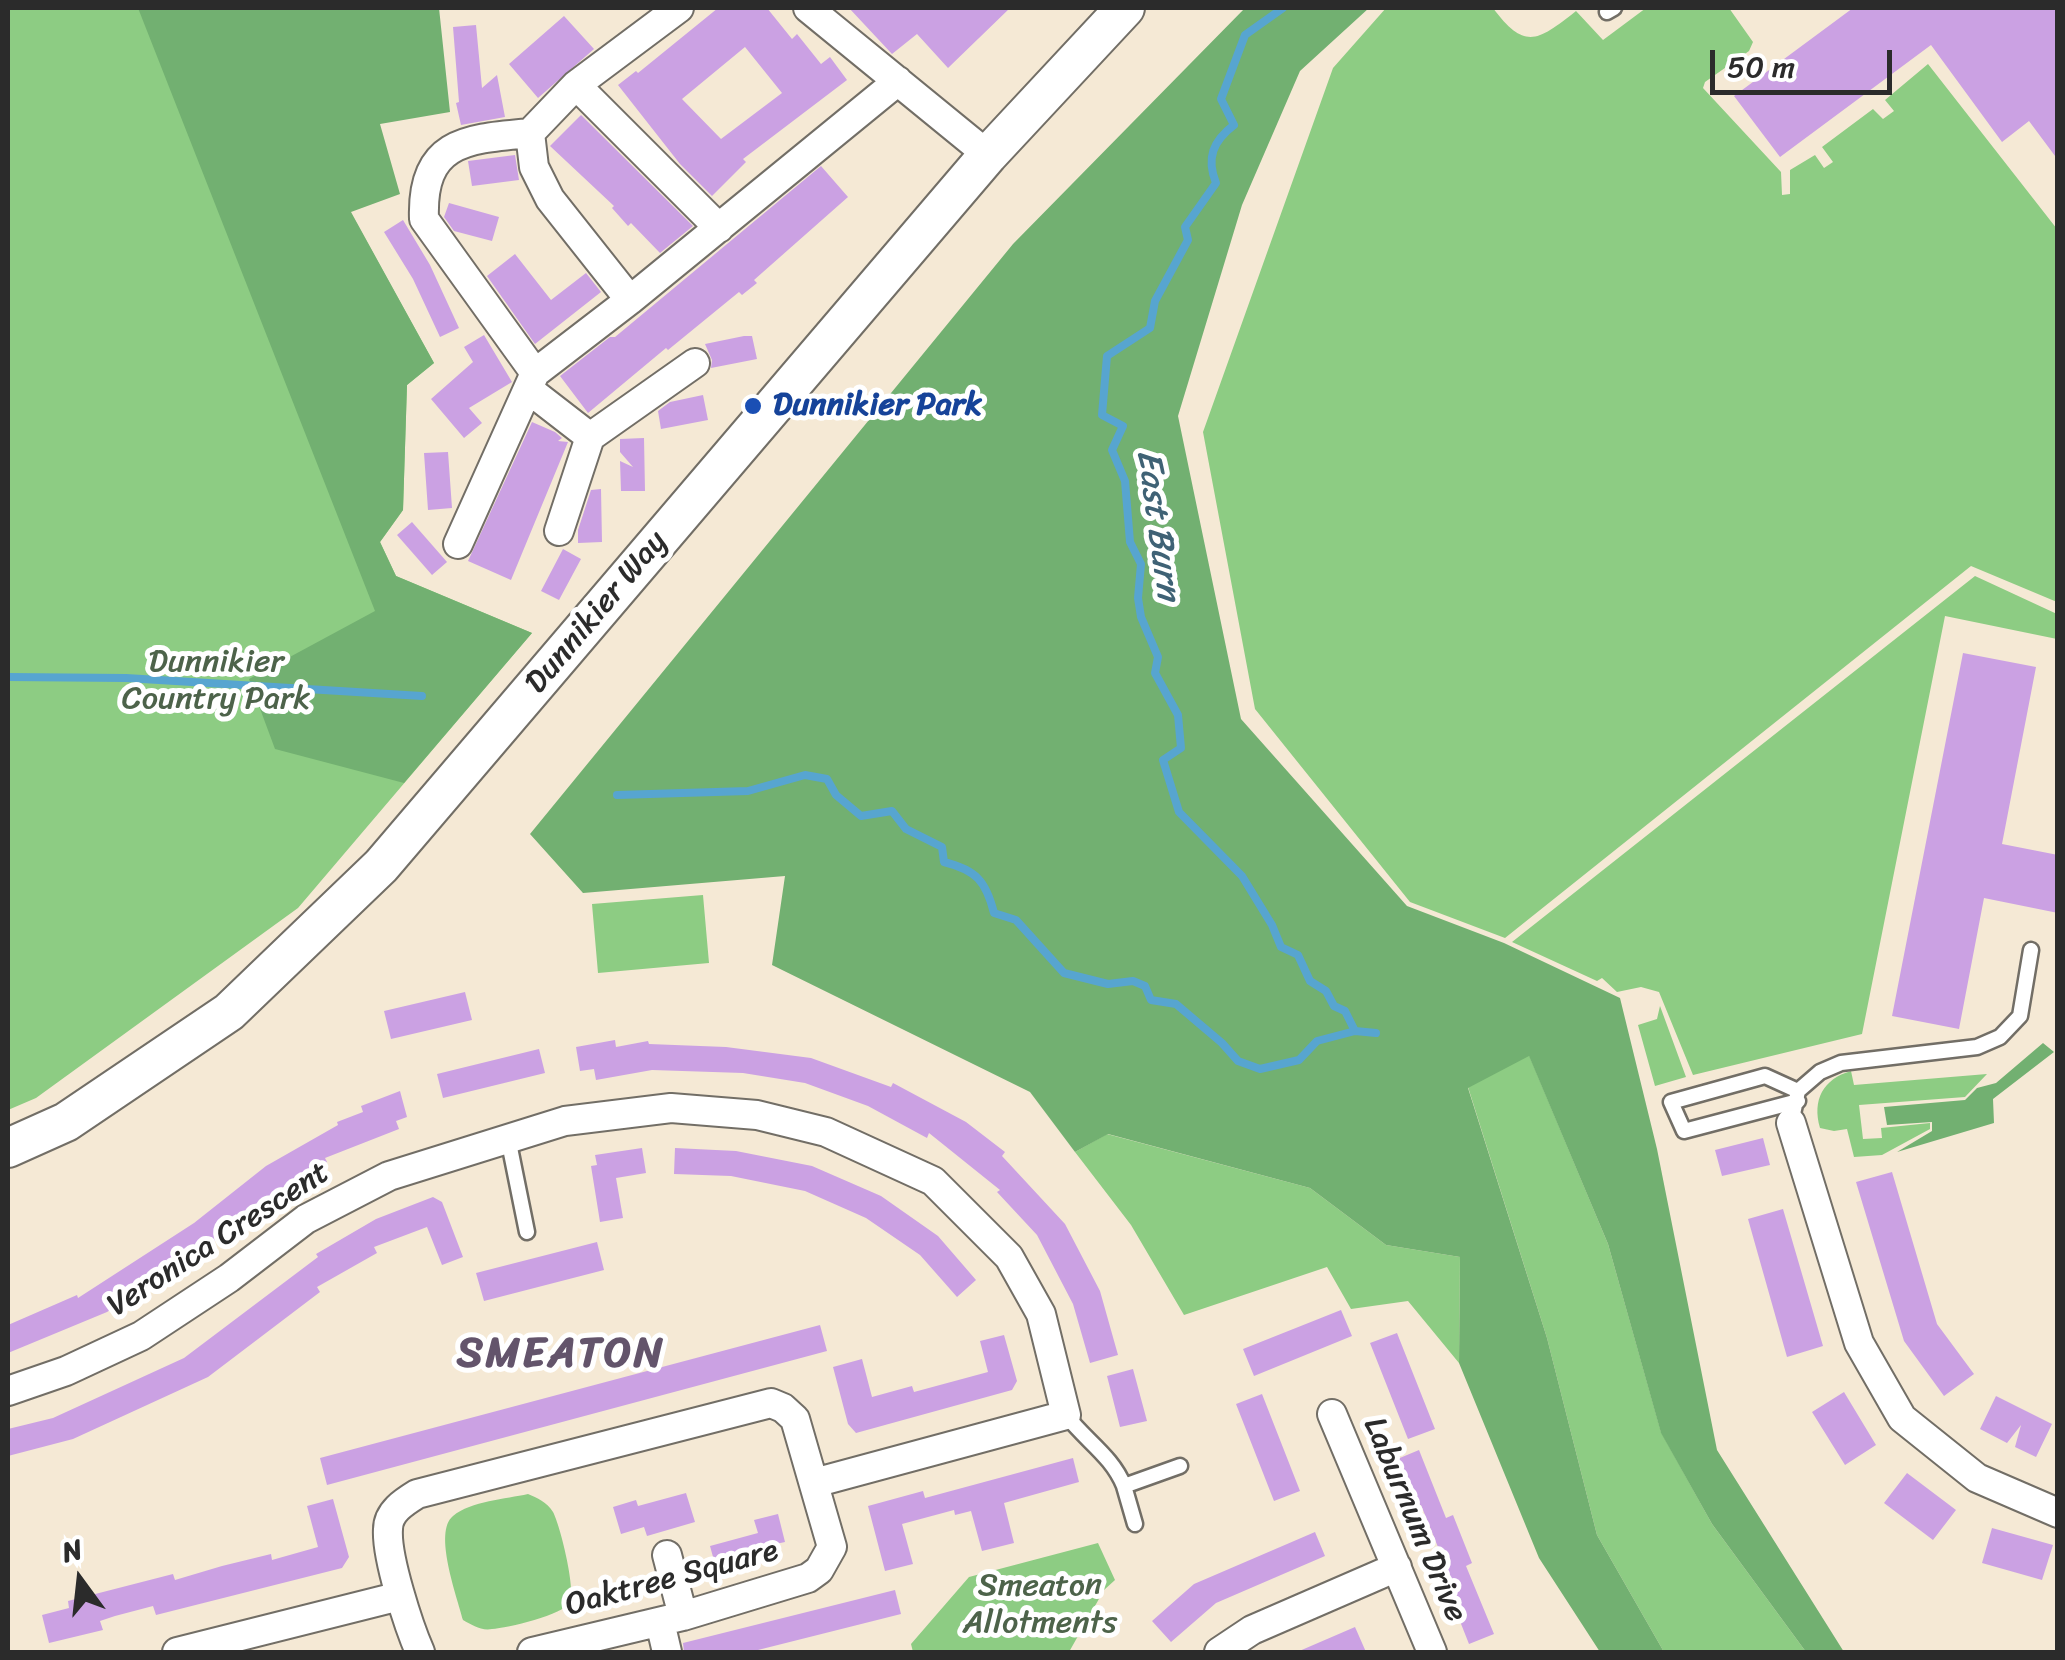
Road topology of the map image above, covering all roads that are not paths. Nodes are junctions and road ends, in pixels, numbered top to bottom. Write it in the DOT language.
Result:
graph roads {
  1 [pos="808,8"];
  2 [pos="1124,8"];
  3 [pos="668,9"];
  4 [pos="898,81"];
  5 [pos="576,85"];
  6 [pos="530,132"];
  7 [pos="988,155"];
  8 [pos="719,228"];
  9 [pos="630,300"];
  10 [pos="696,363"];
  11 [pos="532,381"];
  12 [pos="590,436"];
  13 [pos="559,531"];
  14 [pos="458,544"];
  15 [pos="2031,950"];
  16 [pos="1796,1105"];
  17 [pos="508,1138"];
  18 [pos="8,1148"];
  19 [pos="527,1232"];
  20 [pos="8,1391"];
  21 [pos="1332,1414"];
  22 [pos="1066,1415"];
  23 [pos="1180,1466"];
  24 [pos="814,1483"];
  25 [pos="1124,1486"];
  26 [pos="2058,1512"];
  27 [pos="1135,1524"];
  28 [pos="667,1555"];
  29 [pos="1397,1567"];
  30 [pos="400,1596"];
  31 [pos="672,1619"];
  32 [pos="610,1644"];
  33 [pos="177,1652"];
  34 [pos="420,1652"];
  35 [pos="532,1652"];
  36 [pos="667,1652"];
  37 [pos="1218,1652"];
  38 [pos="1432,1652"];
  1 -- 4 [label="street"];
  2 -- 7 [label="main road, Dunnikier Way"];
  3 -- 5 [label="street"];
  4 -- 7 [label="street"];
  4 -- 8 [label="street"];
  5 -- 6 [label="street"];
  5 -- 8 [label="street"];
  6 -- 9 [label="street"];
  6 -- 11 [label="street"];
  7 -- 18 [label="main road, Dunnikier Way"];
  8 -- 9 [label="street"];
  9 -- 11 [label="street"];
  10 -- 12 [label="street"];
  11 -- 12 [label="street"];
  11 -- 14 [label="street"];
  12 -- 13 [label="street"];
  15 -- 16 [label="lane"];
  16 -- 16 [label="lane"];
  16 -- 26 [label="street"];
  17 -- 19 [label="lane"];
  17 -- 20 [label="street, Veronica Crescent"];
  17 -- 22 [label="street, Veronica Crescent"];
  21 -- 29 [label="street, Laburnum Drive"];
  22 -- 24 [label="street"];
  22 -- 25 [label="lane"];
  23 -- 25 [label="lane"];
  24 -- 30 [label="street, Oaktree Square"];
  24 -- 31 [label="street, Oaktree Square"];
  25 -- 27 [label="lane"];
  28 -- 31 [label="street"];
  29 -- 37 [label="street"];
  29 -- 38 [label="street, Laburnum Drive"];
  30 -- 33 [label="street"];
  30 -- 34 [label="street, Oaktree Square"];
  31 -- 32 [label="street, Oaktree Square"];
  31 -- 36 [label="street"];
  32 -- 35 [label="street, Oaktree Square"];
}
